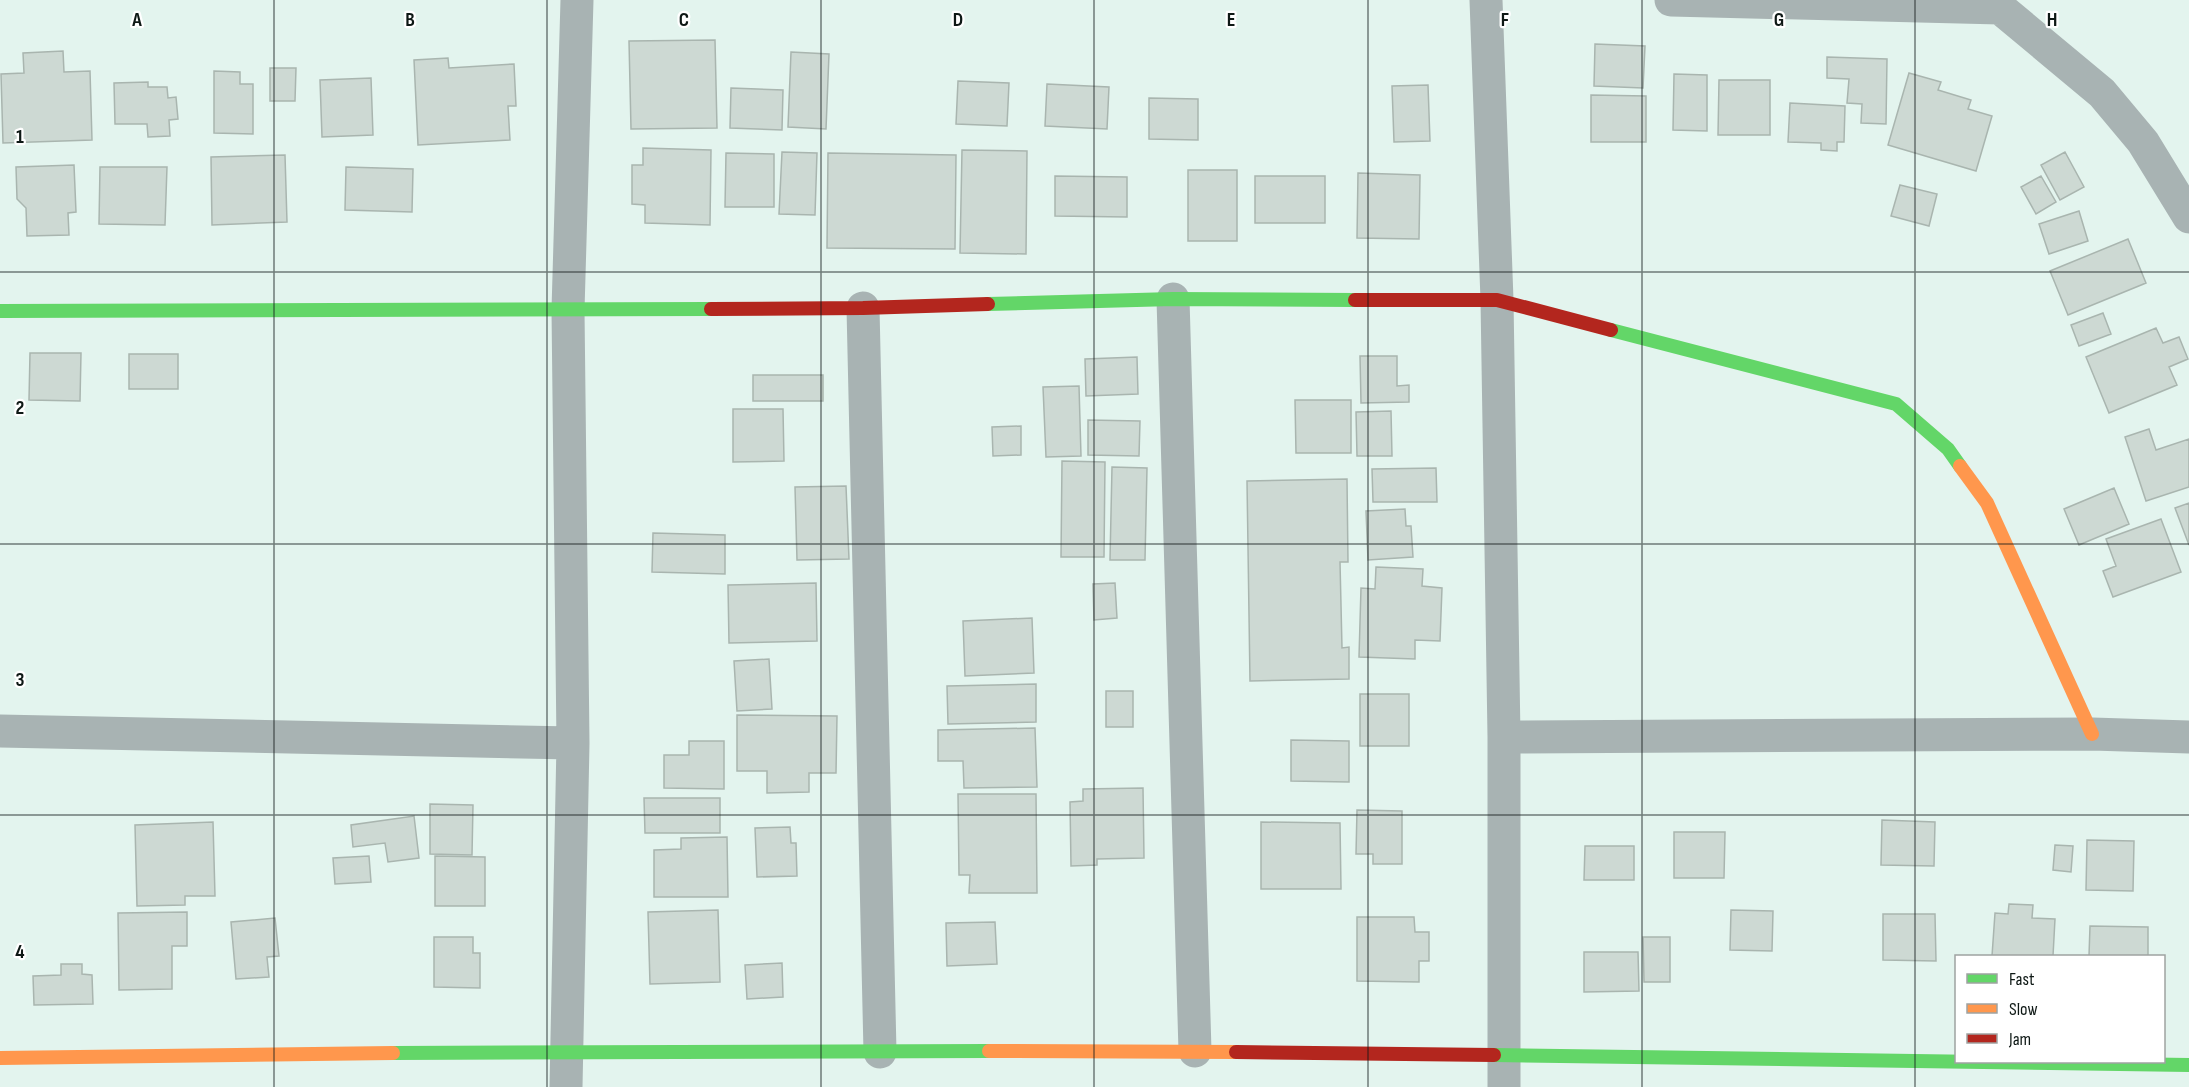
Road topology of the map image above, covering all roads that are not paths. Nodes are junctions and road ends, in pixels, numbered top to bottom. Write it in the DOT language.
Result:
graph roads {
  1 [pos="577,0"];
  2 [pos="1486,0"];
  3 [pos="1671,0"];
  4 [pos="2001,4"];
  5 [pos="2189,217"];
  6 [pos="1173,299"];
  7 [pos="1497,300"];
  8 [pos="863,308"];
  9 [pos="568,310"];
  10 [pos="0,311"];
  11 [pos="0,731"];
  12 [pos="2092,734"];
  13 [pos="1504,737"];
  14 [pos="2189,737"];
  15 [pos="573,743"];
  16 [pos="565,1051"];
  17 [pos="1195,1051"];
  18 [pos="880,1052"];
  19 [pos="1503,1055"];
  20 [pos="0,1058"];
  21 [pos="1955,1062"];
  22 [pos="2052,1063"];
  23 [pos="2189,1065"];
  24 [pos="566,1087"];
  25 [pos="1504,1087"];
  1 -- 9 [label="street"];
  2 -- 7 [label="street"];
  3 -- 4 [label="street"];
  4 -- 5 [label="street"];
  6 -- 7 [label="street"];
  6 -- 8 [label="street"];
  6 -- 17 [label="street"];
  7 -- 12 [label="street"];
  7 -- 13 [label="street"];
  8 -- 9 [label="street"];
  8 -- 18 [label="street"];
  9 -- 10 [label="street"];
  9 -- 15 [label="street"];
  11 -- 15 [label="street"];
  12 -- 13 [label="street"];
  12 -- 14 [label="street"];
  13 -- 19 [label="street"];
  15 -- 16 [label="street"];
  16 -- 18 [label="street"];
  16 -- 20 [label="street"];
  16 -- 24 [label="street"];
  17 -- 18 [label="street"];
  17 -- 19 [label="street"];
  19 -- 21 [label="street"];
  19 -- 25 [label="street"];
  22 -- 23 [label="street"];
}
